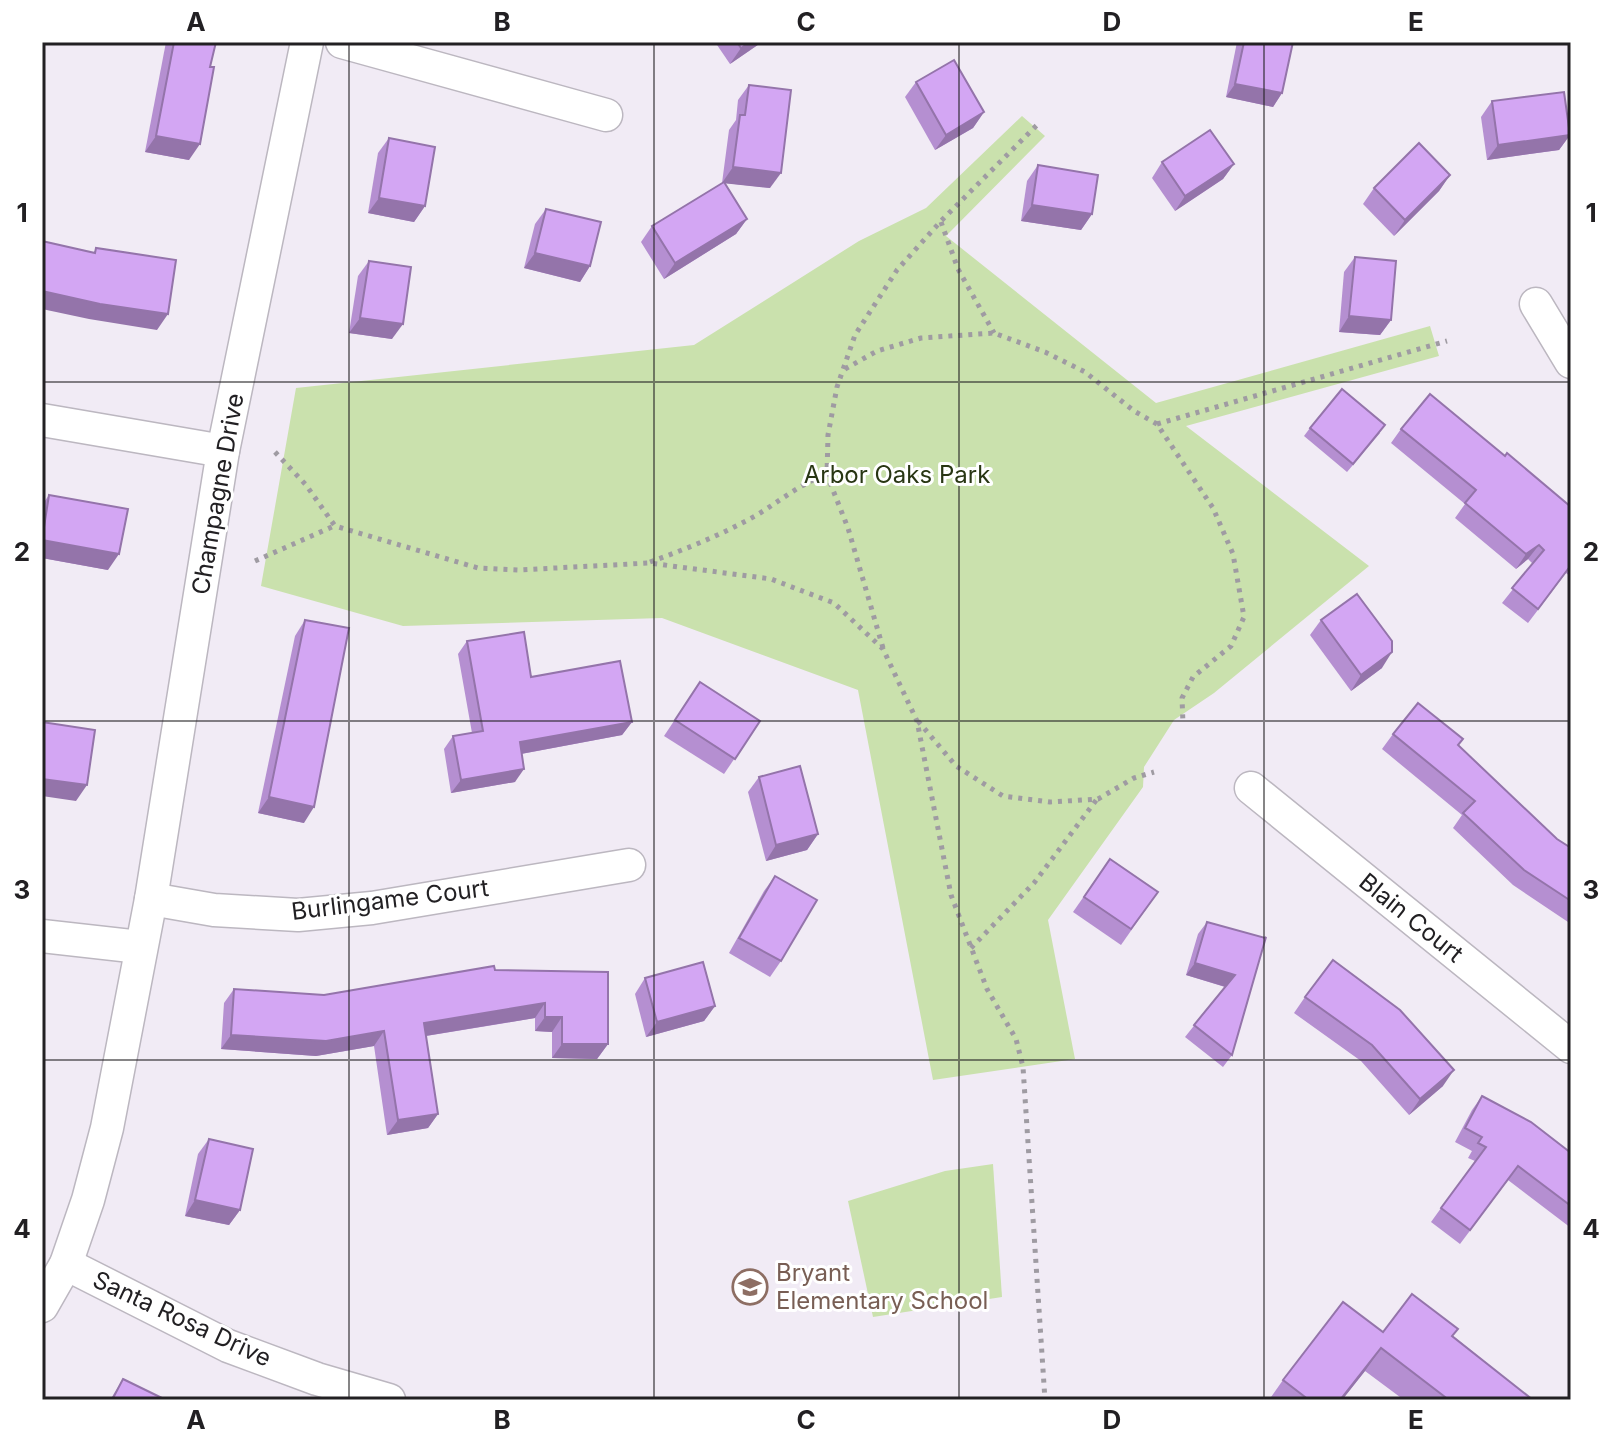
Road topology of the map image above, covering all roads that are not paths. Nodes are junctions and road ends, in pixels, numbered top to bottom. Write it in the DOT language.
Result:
graph roads {
  1 [pos="307,42"];
  2 [pos="342,42"];
  3 [pos="606,115"];
  4 [pos="1536,304"];
  5 [pos="1571,362"];
  6 [pos="42,420"];
  7 [pos="223,451"];
  8 [pos="1251,788"];
  9 [pos="629,865"];
  10 [pos="151,899"];
  11 [pos="42,936"];
  12 [pos="140,947"];
  13 [pos="1571,1047"];
  14 [pos="66,1264"];
  15 [pos="42,1306"];
  16 [pos="389,1400"];
  1 -- 7 [label="street, Champagne Drive"];
  2 -- 3 [label="street"];
  4 -- 5 [label="street"];
  6 -- 7 [label="street"];
  7 -- 10 [label="street, Champagne Drive"];
  8 -- 13 [label="street, Blain Court"];
  9 -- 10 [label="street, Burlingame Court"];
  10 -- 12 [label="street, Champagne Drive"];
  11 -- 12 [label="street"];
  12 -- 14 [label="street, Champagne Drive"];
  14 -- 15 [label="street, Champagne Drive"];
  14 -- 16 [label="street, Santa Rosa Drive"];
}
